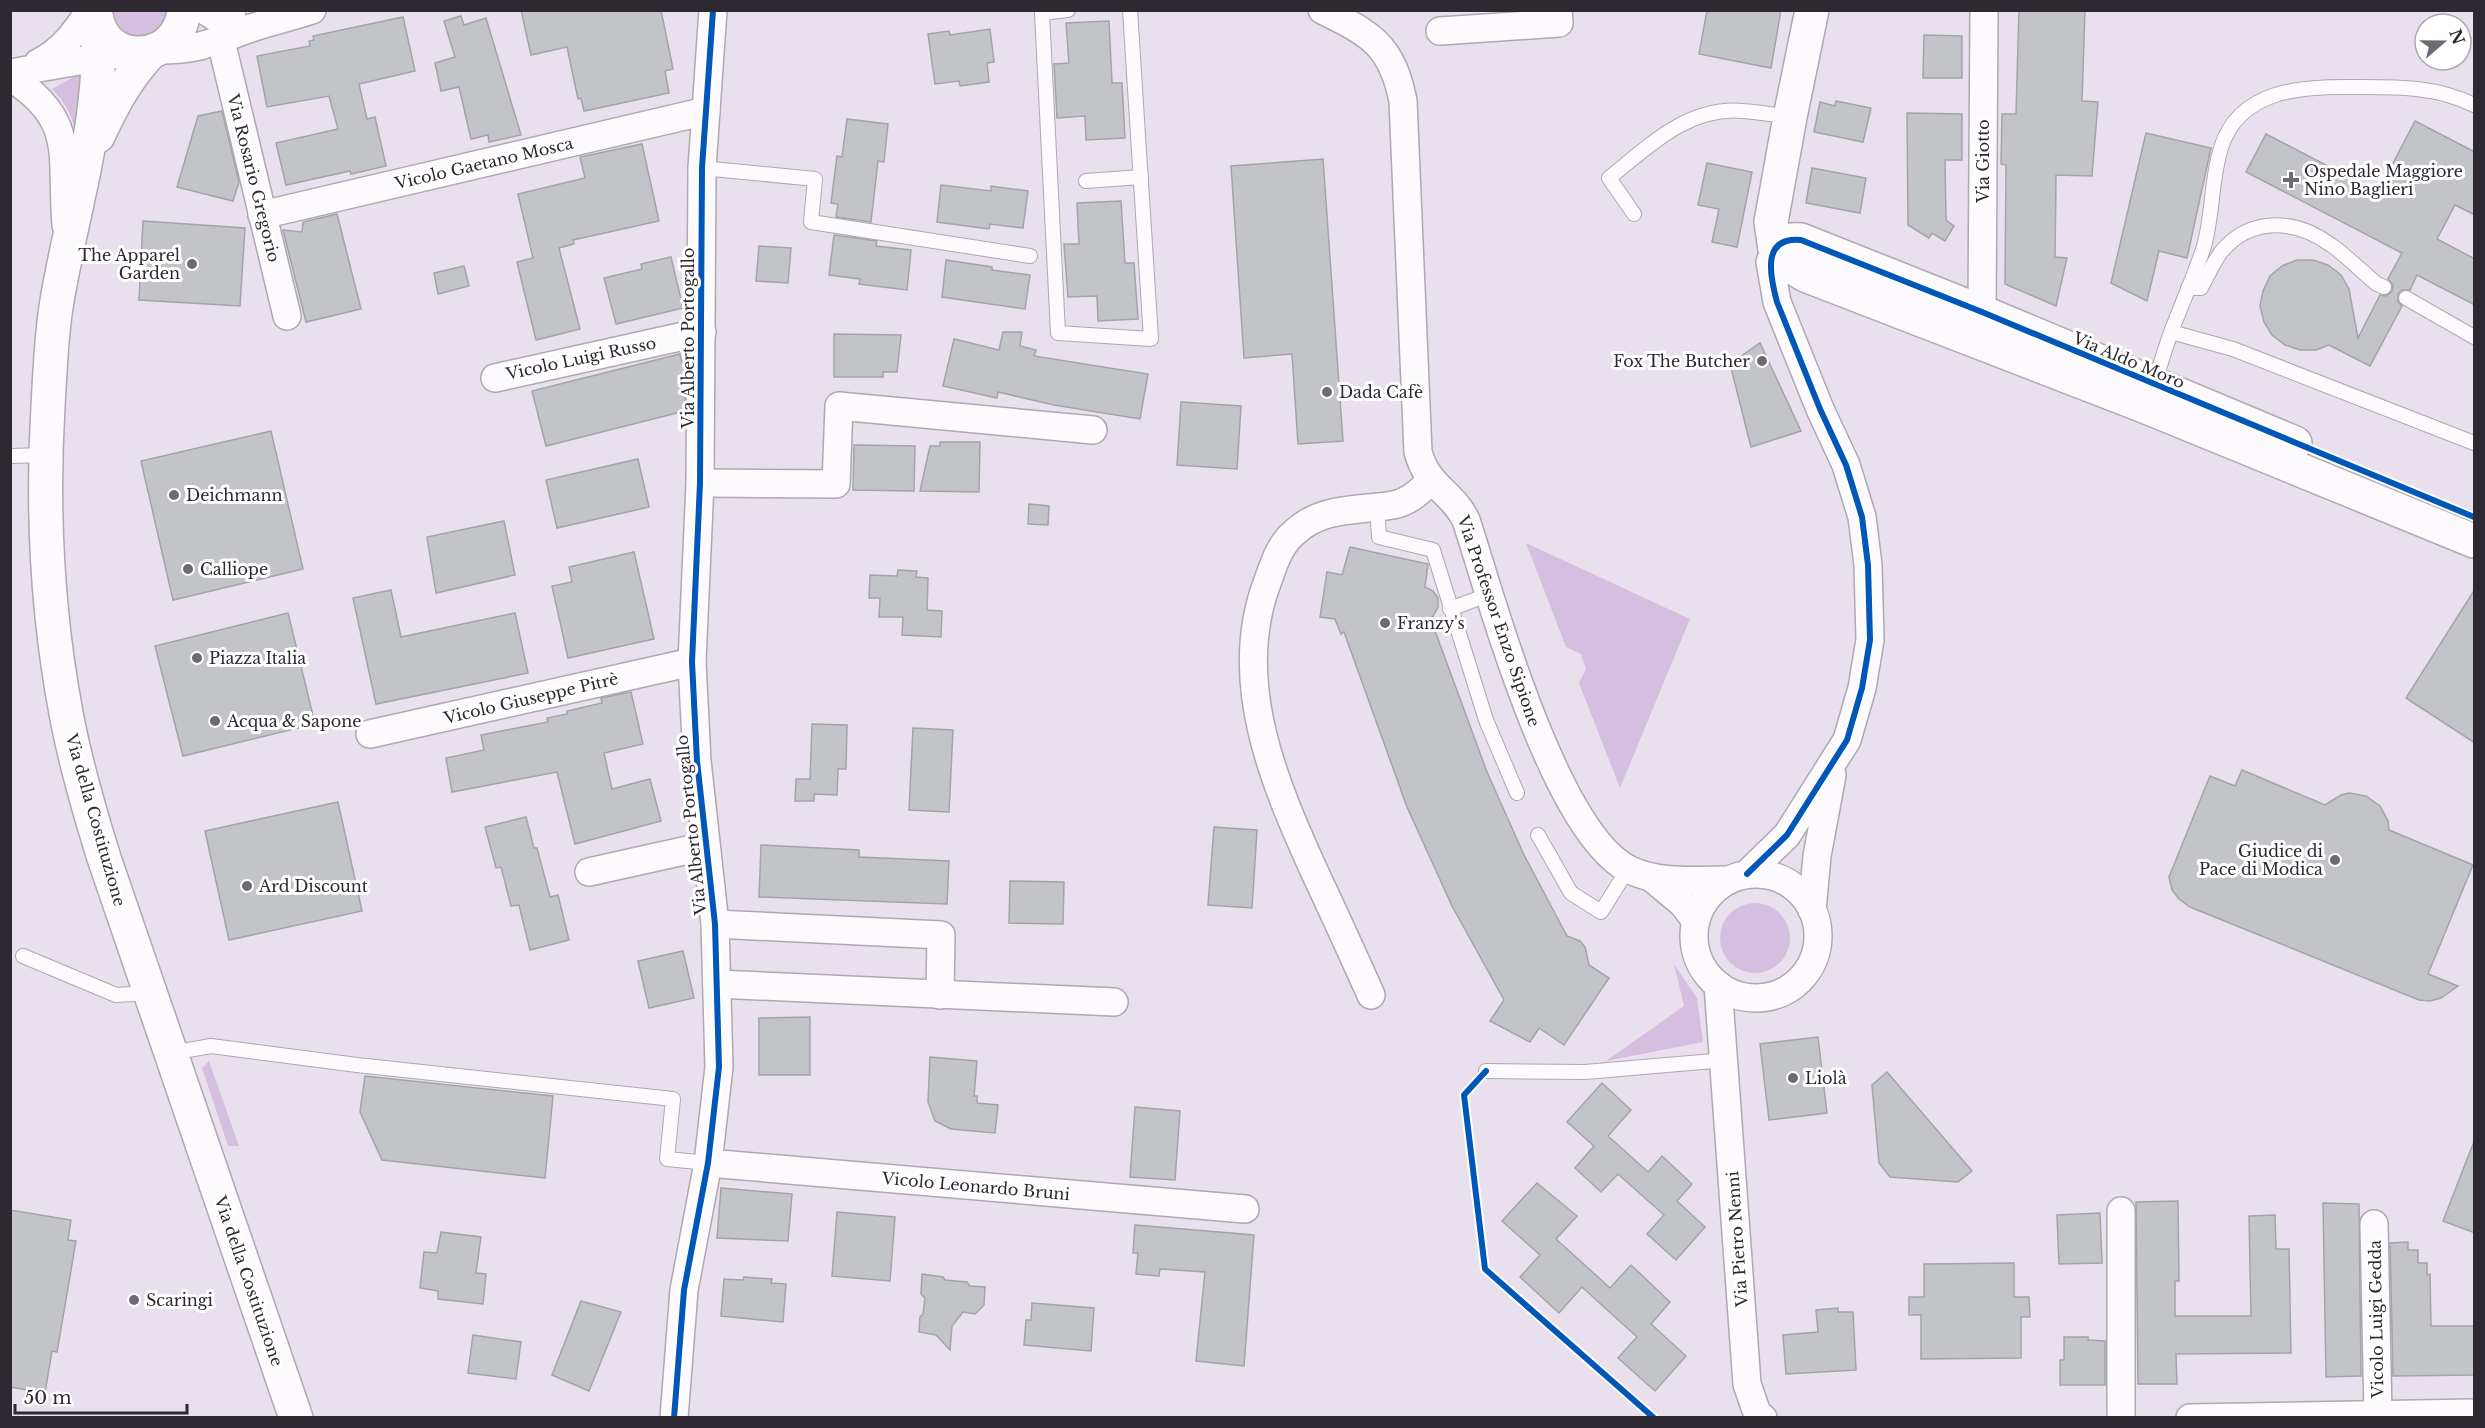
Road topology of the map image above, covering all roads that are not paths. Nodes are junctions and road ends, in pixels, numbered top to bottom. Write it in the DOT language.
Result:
graph roads {
  1 [pos="184,10"];
  2 [pos="204,10"];
  3 [pos="312,10"];
  4 [pos="713,10"];
  5 [pos="1068,10"];
  6 [pos="1130,10"];
  7 [pos="1322,10"];
  8 [pos="1558,10"];
  9 [pos="1812,10"];
  10 [pos="1984,10"];
  11 [pos="94,14"];
  12 [pos="233,28"];
  13 [pos="1440,31"];
  14 [pos="134,53"];
  15 [pos="14,74"];
  16 [pos="2475,105"];
  17 [pos="706,111"];
  18 [pos="1790,117"];
  19 [pos="86,162"];
  20 [pos="702,168"];
  21 [pos="1141,177"];
  22 [pos="1086,181"];
  23 [pos="262,214"];
  24 [pos="1634,214"];
  25 [pos="68,242"];
  26 [pos="1030,256"];
  27 [pos="1785,259"];
  28 [pos="2384,287"];
  29 [pos="2188,288"];
  30 [pos="2406,298"];
  31 [pos="1982,312"];
  32 [pos="287,316"];
  33 [pos="702,332"];
  34 [pos="2171,332"];
  35 [pos="2475,337"];
  36 [pos="495,378"];
  37 [pos="2149,396"];
  38 [pos="1093,430"];
  39 [pos="2475,443"];
  40 [pos="45,455"];
  41 [pos="10,456"];
  42 [pos="1431,481"];
  43 [pos="700,483"];
  44 [pos="1377,506"];
  45 [pos="2475,517"];
  46 [pos="2475,541"];
  47 [pos="1490,594"];
  48 [pos="1450,609"];
  49 [pos="692,662"];
  50 [pos="370,734"];
  51 [pos="1834,762"];
  52 [pos="1517,793"];
  53 [pos="1538,835"];
  54 [pos="705,846"];
  55 [pos="1628,869"];
  56 [pos="589,872"];
  57 [pos="1738,877"];
  58 [pos="1653,879"];
  59 [pos="1812,910"];
  60 [pos="1696,921"];
  61 [pos="715,924"];
  62 [pos="23,956"];
  63 [pos="717,984"];
  64 [pos="1718,985"];
  65 [pos="150,993"];
  66 [pos="940,995"];
  67 [pos="1371,995"];
  68 [pos="1751,998"];
  69 [pos="1114,1002"];
  70 [pos="171,1053"];
  71 [pos="1725,1058"];
  72 [pos="1486,1071"];
  73 [pos="708,1163"];
  74 [pos="1245,1209"];
  75 [pos="2121,1211"];
  76 [pos="2374,1224"];
  77 [pos="2475,1413"];
  78 [pos="2378,1415"];
  79 [pos="296,1418"];
  80 [pos="674,1418"];
  81 [pos="1763,1418"];
  82 [pos="2121,1418"];
  83 [pos="2190,1418"];
  1 -- 14 [label="street"];
  2 -- 12 [label="street"];
  3 -- 12 [label="street"];
  4 -- 17 [label="street, Via Alberto Portogallo"];
  5 -- 21 [label="lane"];
  6 -- 21 [label="lane"];
  7 -- 42 [label="street, Via Professor Enzo Sipione"];
  8 -- 13 [label="street"];
  9 -- 18 [label="street"];
  10 -- 31 [label="street, Via Giotto"];
  11 -- 14 [label="street"];
  11 -- 15 [label="street"];
  12 -- 14 [label="street"];
  12 -- 23 [label="street, Via Rosario Gregorio"];
  14 -- 15 [label="street"];
  14 -- 19 [label="street"];
  14 -- 19 [label="street"];
  15 -- 25 [label="street"];
  16 -- 29 [label="lane"];
  17 -- 20 [label="street, Via Alberto Portogallo"];
  17 -- 23 [label="street, Vicolo Gaetano Mosca"];
  18 -- 24 [label="lane"];
  18 -- 27 [label="street"];
  19 -- 25 [label="street, Via della Costituzione"];
  20 -- 26 [label="lane"];
  20 -- 33 [label="street, Via Alberto Portogallo"];
  21 -- 22 [label="lane"];
  23 -- 32 [label="street, Via Rosario Gregorio"];
  25 -- 40 [label="street, Via della Costituzione"];
  27 -- 31 [label="street, Via Aldo Moro"];
  27 -- 37 [label="street, Via Aldo Moro"];
  27 -- 51 [label="street"];
  28 -- 29 [label="lane"];
  29 -- 34 [label="lane"];
  30 -- 35 [label="lane"];
  31 -- 37 [label="street, Via Aldo Moro"];
  33 -- 36 [label="street, Vicolo Luigi Russo"];
  33 -- 43 [label="street, Via Alberto Portogallo"];
  34 -- 37 [label="lane"];
  34 -- 39 [label="lane"];
  37 -- 45 [label="street, Via Aldo Moro"];
  37 -- 46 [label="street, Via Aldo Moro"];
  38 -- 43 [label="street"];
  40 -- 41 [label="lane"];
  40 -- 65 [label="street, Via della Costituzione"];
  42 -- 44 [label="street"];
  42 -- 47 [label="street, Via Professor Enzo Sipione"];
  43 -- 49 [label="street, Via Alberto Portogallo"];
  44 -- 48 [label="lane"];
  44 -- 67 [label="street"];
  47 -- 48 [label="lane"];
  47 -- 55 [label="street, Via Professor Enzo Sipione"];
  48 -- 52 [label="lane"];
  49 -- 50 [label="street, Vicolo Giuseppe Pitrè"];
  49 -- 54 [label="street, Via Alberto Portogallo"];
  51 -- 57 [label="street"];
  51 -- 59 [label="street"];
  53 -- 55 [label="lane"];
  54 -- 56 [label="street"];
  54 -- 61 [label="street, Via Alberto Portogallo"];
  55 -- 58 [label="street, Via Professor Enzo Sipione"];
  57 -- 58 [label="street"];
  57 -- 59 [label="street"];
  57 -- 60 [label="street"];
  58 -- 60 [label="street"];
  59 -- 68 [label="street"];
  60 -- 64 [label="street"];
  61 -- 63 [label="street, Via Alberto Portogallo"];
  61 -- 66 [label="street"];
  62 -- 65 [label="lane"];
  63 -- 66 [label="street"];
  63 -- 73 [label="street, Via Alberto Portogallo"];
  64 -- 68 [label="street"];
  64 -- 71 [label="street, Via Pietro Nenni"];
  65 -- 70 [label="street, Via della Costituzione"];
  66 -- 69 [label="street"];
  68 -- 71 [label="street"];
  70 -- 73 [label="lane"];
  70 -- 79 [label="street, Via della Costituzione"];
  71 -- 72 [label="lane"];
  71 -- 81 [label="street, Via Pietro Nenni"];
  73 -- 74 [label="street, Vicolo Leonardo Bruni"];
  73 -- 80 [label="street, Via Alberto Portogallo"];
  75 -- 82 [label="street"];
  76 -- 78 [label="street, Vicolo Luigi Gedda"];
  77 -- 78 [label="street"];
  78 -- 83 [label="street"];
}
